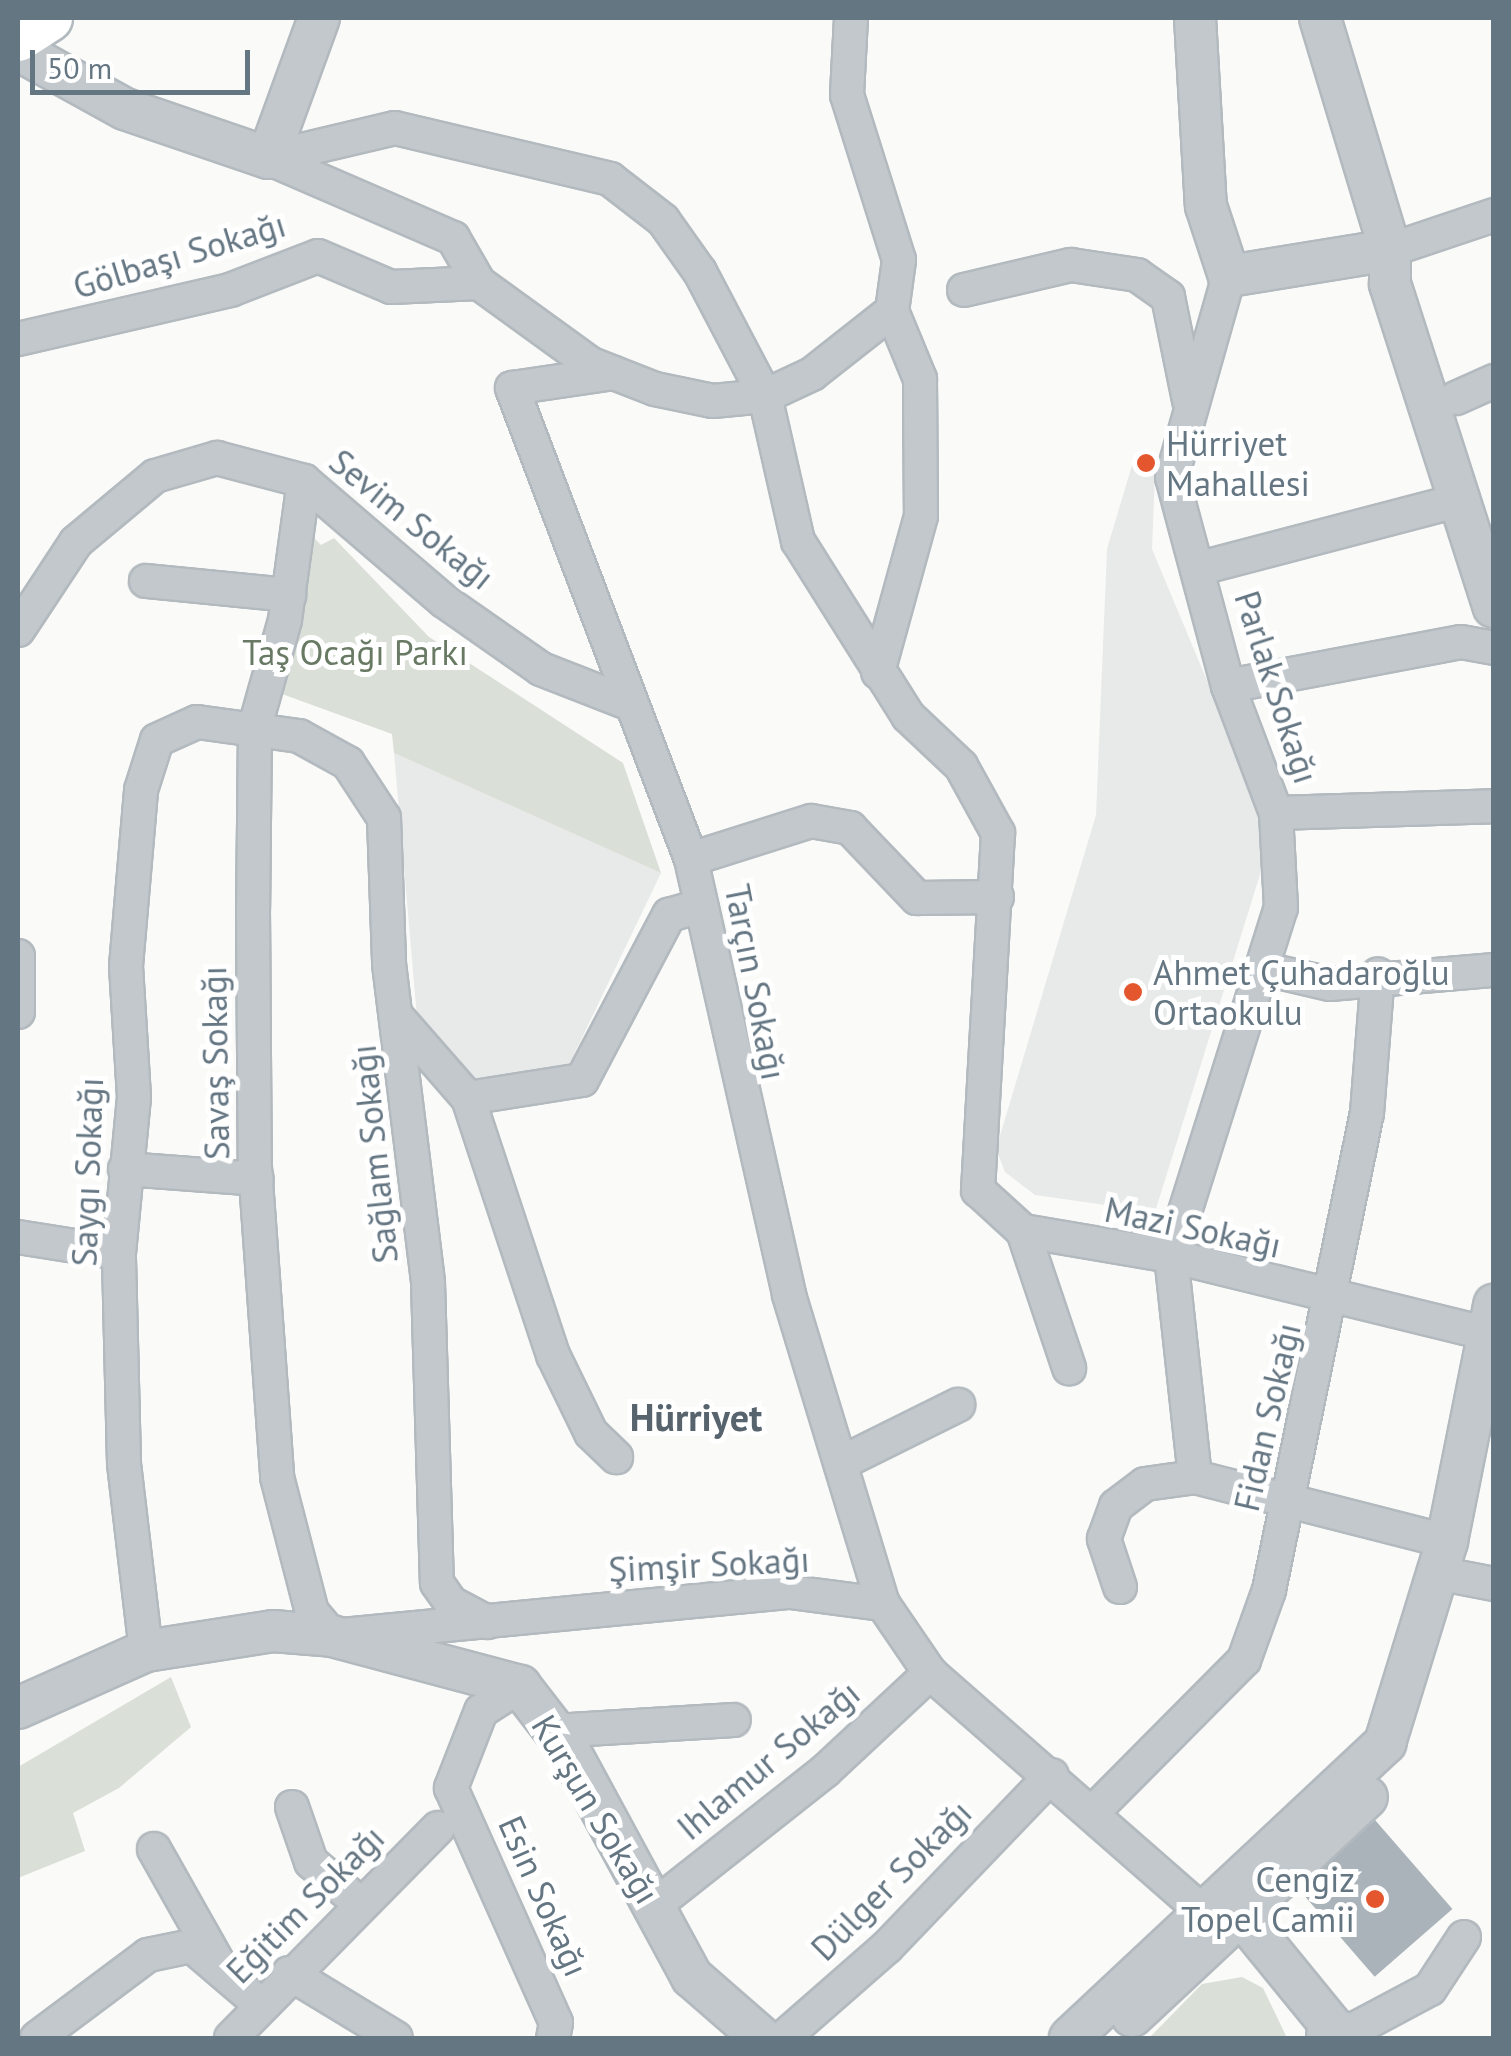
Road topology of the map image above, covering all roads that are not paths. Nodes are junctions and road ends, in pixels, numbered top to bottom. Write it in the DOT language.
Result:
graph roads {
  1 [pos="49,18"];
  2 [pos="320,18"];
  3 [pos="851,18"];
  4 [pos="1195,18"];
  5 [pos="1320,18"];
  6 [pos="18,38"];
  7 [pos="18,50"];
  8 [pos="268,158"];
  9 [pos="1494,215"];
  10 [pos="1390,250"];
  11 [pos="1229,276"];
  12 [pos="479,284"];
  13 [pos="964,290"];
  14 [pos="892,311"];
  15 [pos="18,339"];
  16 [pos="614,373"];
  17 [pos="1494,381"];
  18 [pos="765,396"];
  19 [pos="1456,398"];
  20 [pos="1190,404"];
  21 [pos="304,481"];
  22 [pos="1478,508"];
  23 [pos="1197,569"];
  24 [pos="146,581"];
  25 [pos="290,596"];
  26 [pos="1494,607"];
  27 [pos="18,630"];
  28 [pos="1494,648"];
  29 [pos="878,672"];
  30 [pos="1228,686"];
  31 [pos="631,704"];
  32 [pos="256,727"];
  33 [pos="1494,806"];
  34 [pos="1276,813"];
  35 [pos="690,860"];
  36 [pos="997,897"];
  37 [pos="700,906"];
  38 [pos="18,956"];
  39 [pos="1265,968"];
  40 [pos="1494,970"];
  41 [pos="1378,974"];
  42 [pos="18,1012"];
  43 [pos="399,1020"];
  44 [pos="468,1098"];
  45 [pos="125,1169"];
  46 [pos="256,1179"];
  47 [pos="1023,1232"];
  48 [pos="18,1238"];
  49 [pos="120,1253"];
  50 [pos="1171,1256"];
  51 [pos="1334,1300"];
  52 [pos="1491,1320"];
  53 [pos="1069,1368"];
  54 [pos="958,1405"];
  55 [pos="1494,1434"];
  56 [pos="616,1456"];
  57 [pos="841,1463"];
  58 [pos="1196,1477"];
  59 [pos="1287,1507"];
  60 [pos="1459,1569"];
  61 [pos="437,1584"];
  62 [pos="1120,1586"];
  63 [pos="883,1604"];
  64 [pos="487,1622"];
  65 [pos="383,1630"];
  66 [pos="332,1636"];
  67 [pos="146,1650"];
  68 [pos="930,1673"];
  69 [pos="520,1686"];
  70 [pos="18,1708"];
  71 [pos="734,1720"];
  72 [pos="554,1731"];
  73 [pos="18,1732"];
  74 [pos="1052,1775"];
  75 [pos="292,1807"];
  76 [pos="1092,1813"];
  77 [pos="438,1828"];
  78 [pos="154,1850"];
  79 [pos="358,1902"];
  80 [pos="654,1906"];
  81 [pos="1225,1917"];
  82 [pos="1464,1937"];
  83 [pos="217,1961"];
  84 [pos="288,1974"];
  85 [pos="260,2004"];
  86 [pos="1318,2031"];
  87 [pos="37,2038"];
  88 [pos="231,2038"];
  89 [pos="396,2038"];
  90 [pos="553,2038"];
  91 [pos="762,2038"];
  92 [pos="783,2038"];
  93 [pos="1070,2038"];
  94 [pos="1106,2038"];
  1 -- 6 [label="main road"];
  2 -- 8 [label="street"];
  3 -- 14 [label="street"];
  4 -- 11 [label="street"];
  5 -- 10 [label="street"];
  7 -- 8 [label="street"];
  8 -- 12 [label="street"];
  8 -- 18 [label="street"];
  9 -- 10 [label="street"];
  10 -- 11 [label="street"];
  10 -- 19 [label="street"];
  10 -- 22 [label="street"];
  11 -- 20 [label="street, Parlak Sokağı"];
  12 -- 15 [label="street, Gölbaşı Sokağı"];
  12 -- 16 [label="street"];
  13 -- 20 [label="street"];
  14 -- 18 [label="street"];
  14 -- 29 [label="street"];
  16 -- 18 [label="street"];
  16 -- 31 [label="street, Tarçın Sokağı"];
  17 -- 19 [label="street"];
  18 -- 29 [label="street"];
  19 -- 22 [label="street"];
  20 -- 23 [label="street, Parlak Sokağı"];
  21 -- 25 [label="street, Savaş Sokağı"];
  21 -- 27 [label="street, Sevim Sokağı"];
  21 -- 31 [label="street, Sevim Sokağı"];
  22 -- 23 [label="street"];
  22 -- 26 [label="street"];
  23 -- 30 [label="street, Parlak Sokağı"];
  24 -- 25 [label="street"];
  25 -- 32 [label="street, Savaş Sokağı"];
  28 -- 30 [label="street"];
  29 -- 36 [label="street"];
  30 -- 34 [label="street, Parlak Sokağı"];
  31 -- 35 [label="street, Tarçın Sokağı"];
  32 -- 43 [label="street, Sağlam Sokağı"];
  32 -- 45 [label="street, Saygı Sokağı"];
  32 -- 46 [label="street, Savaş Sokağı"];
  33 -- 34 [label="street"];
  34 -- 39 [label="street, Parlak Sokağı"];
  35 -- 36 [label="street"];
  35 -- 37 [label="street, Tarçın Sokağı"];
  36 -- 47 [label="street"];
  37 -- 44 [label="street"];
  37 -- 57 [label="street, Tarçın Sokağı"];
  38 -- 42 [label="street"];
  39 -- 41 [label="street"];
  39 -- 50 [label="street, Parlak Sokağı"];
  40 -- 41 [label="street"];
  41 -- 51 [label="street, Fidan Sokağı"];
  43 -- 44 [label="street"];
  43 -- 61 [label="street, Sağlam Sokağı"];
  44 -- 56 [label="street"];
  45 -- 46 [label="street"];
  45 -- 49 [label="street, Saygı Sokağı"];
  46 -- 66 [label="street, Savaş Sokağı"];
  47 -- 50 [label="street, Mazi Sokağı"];
  47 -- 53 [label="street"];
  48 -- 49 [label="street"];
  49 -- 67 [label="street, Saygı Sokağı"];
  50 -- 51 [label="street, Mazi Sokağı"];
  50 -- 58 [label="street, Parlak Sokağı"];
  51 -- 52 [label="street, Mazi Sokağı"];
  51 -- 59 [label="street, Fidan Sokağı"];
  52 -- 60 [label="street"];
  54 -- 57 [label="street"];
  55 -- 60 [label="street"];
  57 -- 63 [label="street, Tarçın Sokağı"];
  58 -- 59 [label="street"];
  58 -- 62 [label="street"];
  59 -- 60 [label="street"];
  59 -- 76 [label="street, Fidan Sokağı"];
  60 -- 81 [label="street"];
  61 -- 64 [label="street"];
  61 -- 65 [label="street"];
  63 -- 64 [label="street, Şimşir Sokağı"];
  63 -- 68 [label="street"];
  64 -- 65 [label="street, Şimşir Sokağı"];
  65 -- 66 [label="street, Şimşir Sokağı"];
  66 -- 67 [label="street, Kurşun Sokağı"];
  66 -- 69 [label="street, Kurşun Sokağı"];
  67 -- 70 [label="street, Kurşun Sokağı"];
  67 -- 73 [label="street, Kurşun Sokağı"];
  68 -- 74 [label="street"];
  68 -- 80 [label="street, Ihlamur Sokağı"];
  69 -- 72 [label="street, Kurşun Sokağı"];
  69 -- 90 [label="street, Esin Sokağı"];
  71 -- 72 [label="street"];
  72 -- 80 [label="street, Kurşun Sokağı"];
  74 -- 76 [label="street"];
  74 -- 92 [label="street, Dülger Sokağı"];
  75 -- 79 [label="street"];
  76 -- 81 [label="street"];
  77 -- 79 [label="street, Eğitim Sokağı"];
  78 -- 83 [label="street"];
  79 -- 84 [label="street, Eğitim Sokağı"];
  80 -- 91 [label="street, Kurşun Sokağı"];
  81 -- 86 [label="street"];
  81 -- 93 [label="street"];
  81 -- 94 [label="street"];
  82 -- 86 [label="street"];
  83 -- 85 [label="street"];
  83 -- 87 [label="street"];
  84 -- 85 [label="street, Eğitim Sokağı"];
  84 -- 89 [label="street"];
  85 -- 88 [label="street, Eğitim Sokağı"];
}
